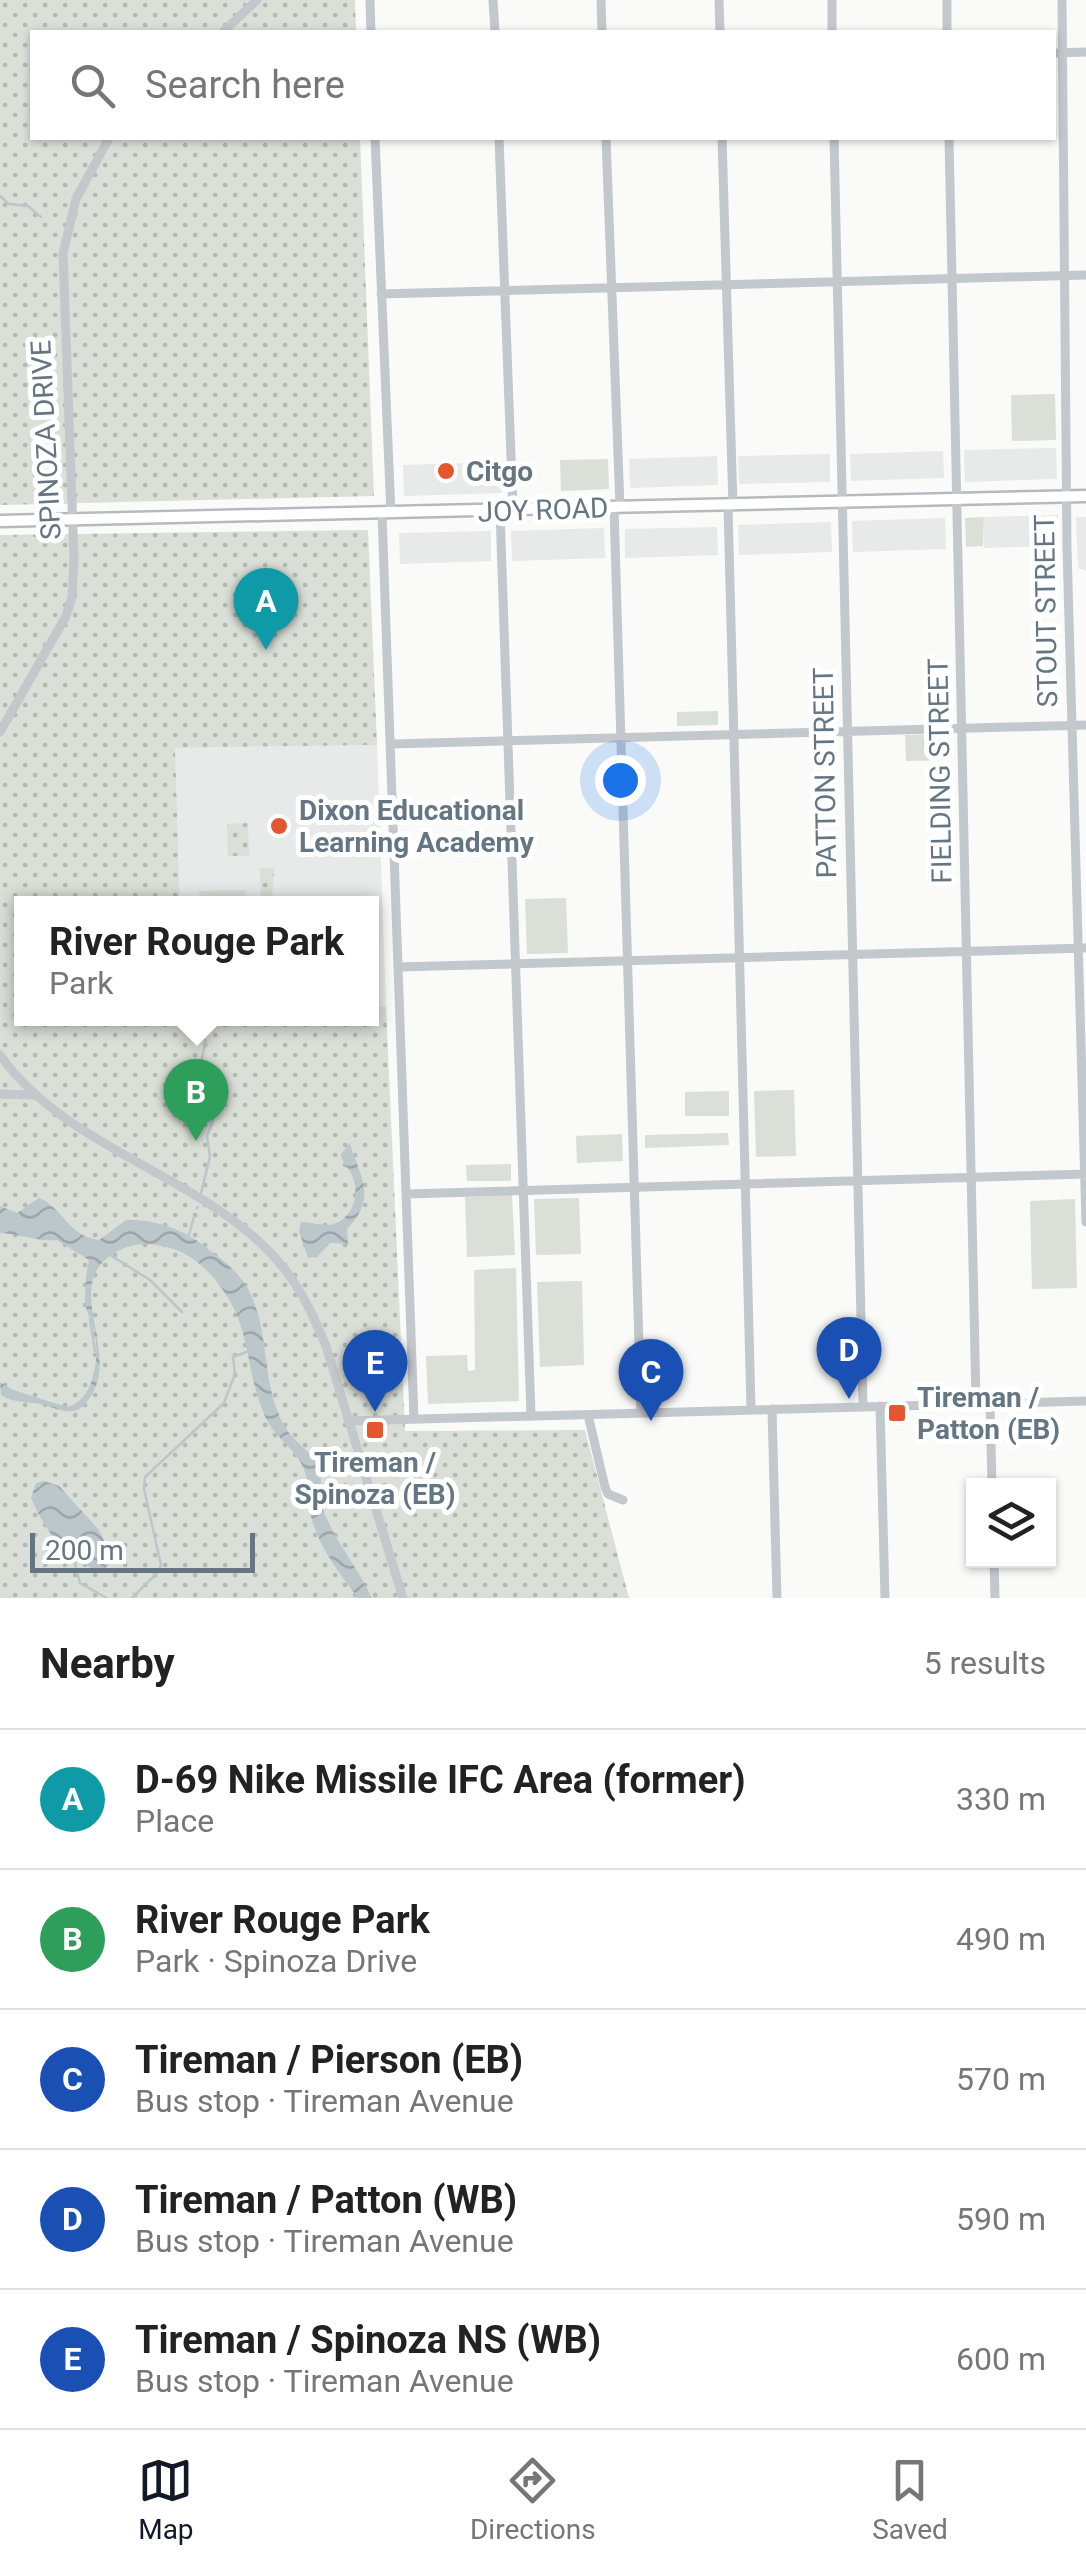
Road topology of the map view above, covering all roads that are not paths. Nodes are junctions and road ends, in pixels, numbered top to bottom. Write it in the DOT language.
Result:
graph roads {
  1 [pos="258,0"];
  2 [pos="370,0"];
  3 [pos="494,0"];
  4 [pos="600,0"];
  5 [pos="719,0"];
  6 [pos="832,0"];
  7 [pos="947,0"];
  8 [pos="1062,0"];
  9 [pos="225,30"];
  10 [pos="371,30"];
  11 [pos="495,30"];
  12 [pos="602,30"];
  13 [pos="720,30"];
  14 [pos="832,30"];
  15 [pos="947,30"];
  16 [pos="1086,52"];
  17 [pos="1058,53"];
  18 [pos="109,140"];
  19 [pos="375,140"];
  20 [pos="499,140"];
  21 [pos="606,140"];
  22 [pos="722,140"];
  23 [pos="834,140"];
  24 [pos="949,140"];
  25 [pos="1086,275"];
  26 [pos="1064,276"];
  27 [pos="951,279"];
  28 [pos="837,282"];
  29 [pos="725,285"];
  30 [pos="612,288"];
  31 [pos="504,291"];
  32 [pos="381,294"];
  33 [pos="1066,496"];
  34 [pos="1086,496"];
  35 [pos="956,500"];
  36 [pos="840,502"];
  37 [pos="730,506"];
  38 [pos="617,508"];
  39 [pos="513,510"];
  40 [pos="500,511"];
  41 [pos="386,514"];
  42 [pos="72,520"];
  43 [pos="0,522"];
  44 [pos="1072,725"];
  45 [pos="1086,725"];
  46 [pos="961,728"];
  47 [pos="846,731"];
  48 [pos="0,732"];
  49 [pos="733,734"];
  50 [pos="621,737"];
  51 [pos="507,741"];
  52 [pos="391,744"];
  53 [pos="1082,948"];
  54 [pos="967,951"];
  55 [pos="852,954"];
  56 [pos="740,958"];
  57 [pos="628,961"];
  58 [pos="515,964"];
  59 [pos="399,967"];
  60 [pos="0,1055"];
  61 [pos="0,1094"];
  62 [pos="36,1095"];
  63 [pos="1086,1174"];
  64 [pos="972,1178"];
  65 [pos="857,1180"];
  66 [pos="744,1184"];
  67 [pos="634,1187"];
  68 [pos="523,1190"];
  69 [pos="407,1194"];
  70 [pos="1086,1222"];
  71 [pos="1086,1401"];
  72 [pos="990,1403"];
  73 [pos="976,1404"];
  74 [pos="863,1406"];
  75 [pos="880,1406"];
  76 [pos="751,1409"];
  77 [pos="772,1409"];
  78 [pos="641,1412"];
  79 [pos="588,1414"];
  80 [pos="531,1416"];
  81 [pos="414,1420"];
  82 [pos="348,1421"];
  83 [pos="992,1478"];
  84 [pos="623,1500"];
  85 [pos="994,1568"];
  86 [pos="403,1598"];
  87 [pos="777,1598"];
  88 [pos="885,1598"];
  89 [pos="995,1598"];
  1 -- 9 [label="street"];
  2 -- 10 [label="street"];
  3 -- 11 [label="street"];
  4 -- 12 [label="street"];
  5 -- 13 [label="street"];
  6 -- 14 [label="street"];
  7 -- 15 [label="street"];
  8 -- 17 [label="street, STOUT STREET"];
  16 -- 17 [label="street"];
  17 -- 26 [label="street, STOUT STREET"];
  18 -- 42 [label="street, SPINOZA DRIVE"];
  19 -- 32 [label="street"];
  20 -- 31 [label="street"];
  21 -- 30 [label="street"];
  22 -- 29 [label="street"];
  23 -- 28 [label="street, PATTON STREET"];
  24 -- 27 [label="street, FIELDING STREET"];
  25 -- 26 [label="street"];
  26 -- 27 [label="street"];
  26 -- 33 [label="street, STOUT STREET"];
  27 -- 28 [label="street"];
  27 -- 35 [label="street, FIELDING STREET"];
  28 -- 29 [label="street"];
  28 -- 36 [label="street, PATTON STREET"];
  29 -- 30 [label="street"];
  29 -- 37 [label="street"];
  30 -- 31 [label="street"];
  30 -- 38 [label="street"];
  31 -- 32 [label="street"];
  31 -- 39 [label="street"];
  32 -- 41 [label="street"];
  33 -- 34 [label="main road, JOY ROAD"];
  33 -- 35 [label="main road, JOY ROAD"];
  33 -- 44 [label="street, STOUT STREET"];
  35 -- 36 [label="main road, JOY ROAD"];
  35 -- 46 [label="street, FIELDING STREET"];
  36 -- 37 [label="main road, JOY ROAD"];
  36 -- 47 [label="street, PATTON STREET"];
  37 -- 38 [label="main road, JOY ROAD"];
  37 -- 49 [label="street"];
  38 -- 39 [label="main road, JOY ROAD"];
  38 -- 50 [label="street"];
  39 -- 40 [label="main road, JOY ROAD"];
  40 -- 41 [label="main road, JOY ROAD"];
  40 -- 51 [label="street"];
  41 -- 42 [label="main road, JOY ROAD"];
  41 -- 52 [label="street"];
  42 -- 43 [label="main road, JOY ROAD"];
  42 -- 48 [label="street, SPINOZA DRIVE"];
  44 -- 45 [label="street"];
  44 -- 46 [label="street"];
  44 -- 53 [label="street, STOUT STREET"];
  46 -- 47 [label="street"];
  46 -- 54 [label="street, FIELDING STREET"];
  47 -- 49 [label="street"];
  47 -- 55 [label="street, PATTON STREET"];
  49 -- 50 [label="street"];
  49 -- 56 [label="street"];
  50 -- 51 [label="street"];
  50 -- 57 [label="street"];
  51 -- 52 [label="street"];
  51 -- 58 [label="street"];
  52 -- 59 [label="street"];
  53 -- 54 [label="street"];
  53 -- 63 [label="street, STOUT STREET"];
  54 -- 55 [label="street"];
  54 -- 64 [label="street, FIELDING STREET"];
  55 -- 56 [label="street"];
  55 -- 65 [label="street, PATTON STREET"];
  56 -- 57 [label="street"];
  56 -- 66 [label="street"];
  57 -- 58 [label="street"];
  57 -- 67 [label="street"];
  58 -- 59 [label="street"];
  58 -- 68 [label="street"];
  59 -- 69 [label="street"];
  60 -- 62 [label="street"];
  61 -- 62 [label="street"];
  62 -- 82 [label="street"];
  63 -- 64 [label="street"];
  63 -- 70 [label="street, STOUT STREET"];
  64 -- 65 [label="street"];
  64 -- 73 [label="street, FIELDING STREET"];
  65 -- 66 [label="street"];
  65 -- 74 [label="street, PATTON STREET"];
  66 -- 67 [label="street"];
  66 -- 76 [label="street"];
  67 -- 68 [label="street"];
  67 -- 78 [label="street"];
  68 -- 69 [label="street"];
  68 -- 80 [label="street"];
  69 -- 81 [label="street"];
  71 -- 72 [label="street"];
  72 -- 73 [label="street"];
  72 -- 83 [label="street"];
  73 -- 75 [label="street"];
  74 -- 75 [label="street"];
  74 -- 77 [label="street"];
  75 -- 88 [label="street"];
  76 -- 77 [label="street"];
  76 -- 78 [label="street"];
  77 -- 87 [label="street"];
  78 -- 79 [label="street"];
  79 -- 80 [label="street"];
  79 -- 84 [label="street"];
  80 -- 81 [label="street"];
  81 -- 82 [label="street"];
  82 -- 86 [label="street"];
  85 -- 89 [label="street"];
}
